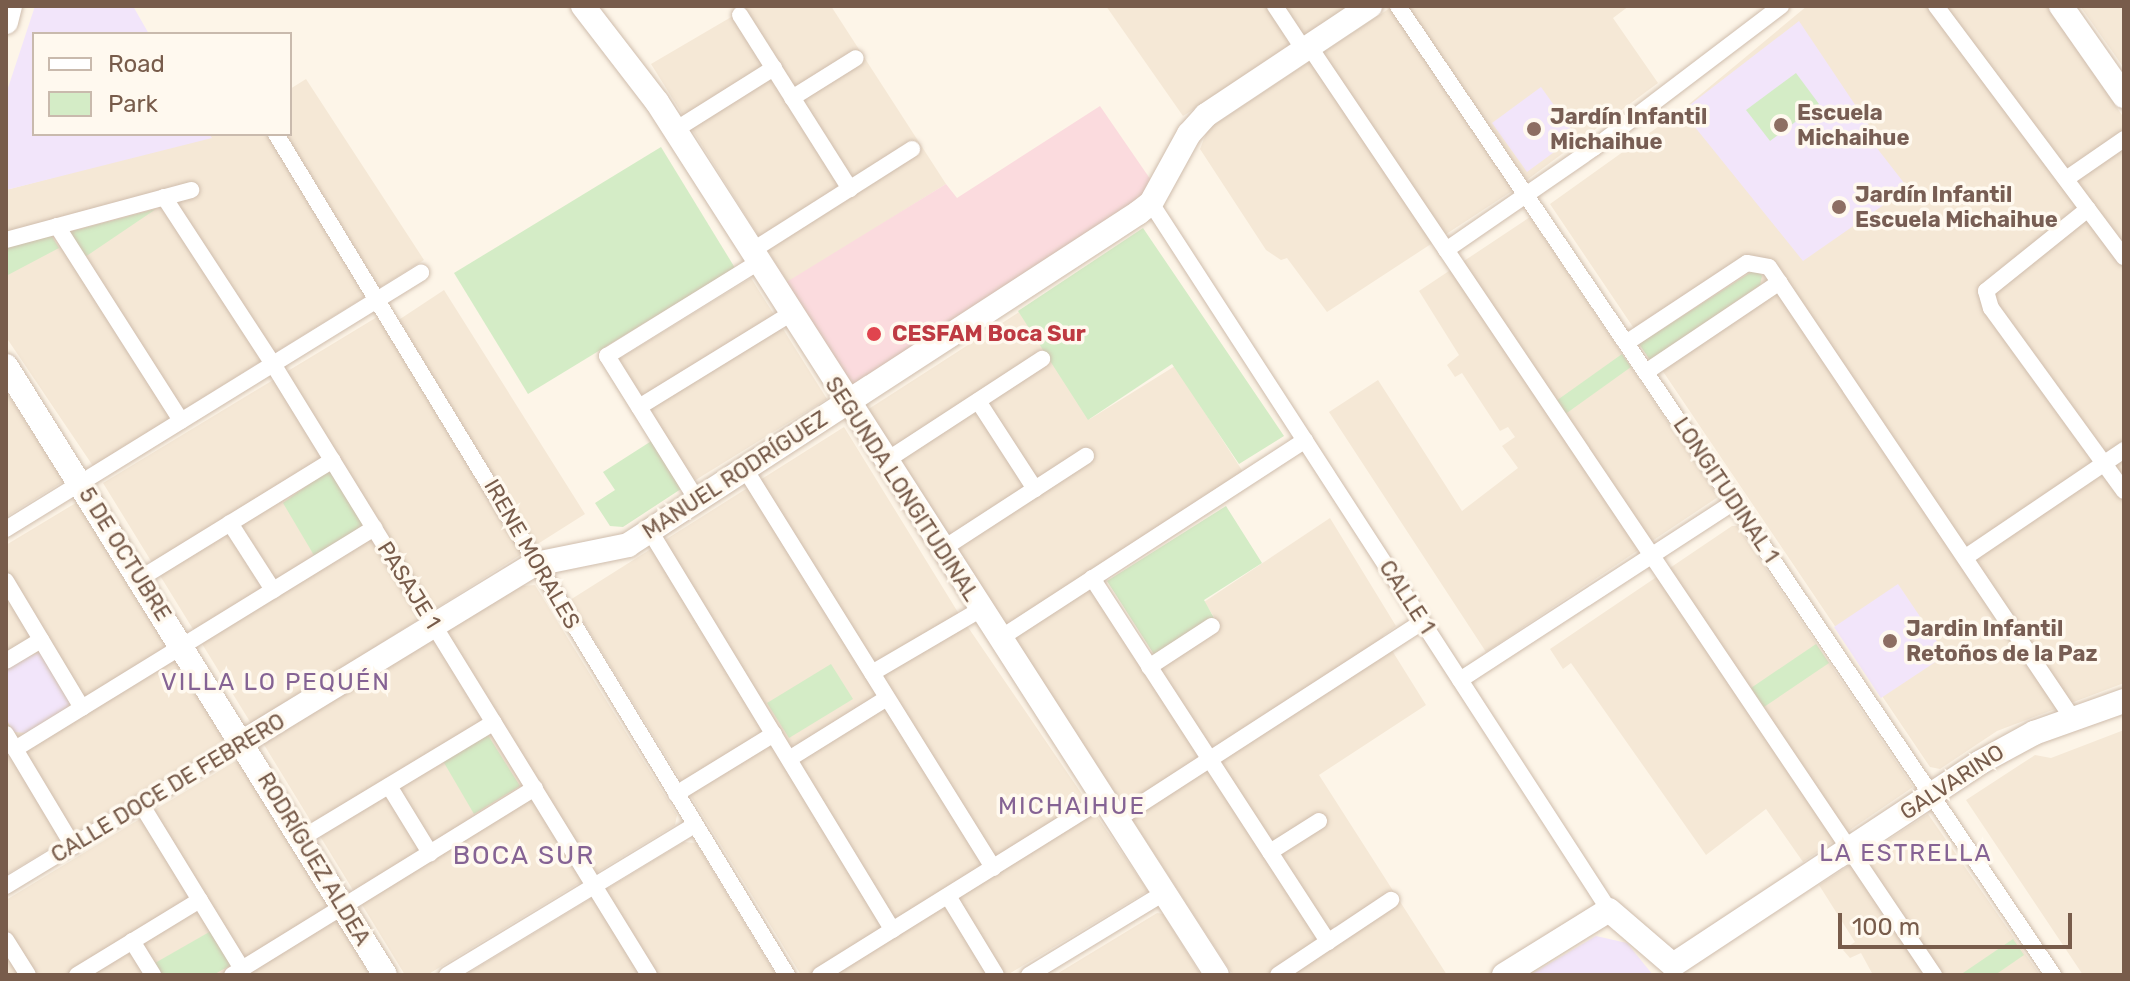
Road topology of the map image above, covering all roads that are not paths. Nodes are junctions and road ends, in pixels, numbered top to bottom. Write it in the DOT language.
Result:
graph roads {
  1 [pos="10,6"];
  2 [pos="583,6"];
  3 [pos="1275,6"];
  4 [pos="1398,6"];
  5 [pos="1781,6"];
  6 [pos="1936,6"];
  7 [pos="2061,6"];
  8 [pos="1367,7"];
  9 [pos="740,15"];
  10 [pos="6,22"];
  11 [pos="1307,48"];
  12 [pos="856,58"];
  13 [pos="774,68"];
  14 [pos="2124,96"];
  15 [pos="792,98"];
  16 [pos="675,130"];
  17 [pos="277,136"];
  18 [pos="2124,139"];
  19 [pos="912,149"];
  20 [pos="2066,179"];
  21 [pos="850,189"];
  22 [pos="191,190"];
  23 [pos="1527,196"];
  24 [pos="164,197"];
  25 [pos="1151,203"];
  26 [pos="2088,209"];
  27 [pos="57,226"];
  28 [pos="6,240"];
  29 [pos="1446,250"];
  30 [pos="2124,257"];
  31 [pos="754,258"];
  32 [pos="421,273"];
  33 [pos="1780,282"];
  34 [pos="378,299"];
  35 [pos="790,314"];
  36 [pos="1626,343"];
  37 [pos="1042,359"];
  38 [pos="273,364"];
  39 [pos="1646,372"];
  40 [pos="10,381"];
  41 [pos="978,401"];
  42 [pos="846,403"];
  43 [pos="639,407"];
  44 [pos="181,421"];
  45 [pos="1305,440"];
  46 [pos="2124,450"];
  47 [pos="1086,456"];
  48 [pos="333,460"];
  49 [pos="884,462"];
  50 [pos="2104,464"];
  51 [pos="745,469"];
  52 [pos="81,483"];
  53 [pos="1035,489"];
  54 [pos="2124,491"];
  55 [pos="697,500"];
  56 [pos="1734,502"];
  57 [pos="230,523"];
  58 [pos="374,528"];
  59 [pos="6,529"];
  60 [pos="650,531"];
  61 [pos="941,550"];
  62 [pos="1652,555"];
  63 [pos="1966,557"];
  64 [pos="535,564"];
  65 [pos="141,578"];
  66 [pos="1092,578"];
  67 [pos="6,581"];
  68 [pos="273,590"];
  69 [pos="980,610"];
  70 [pos="1422,622"];
  71 [pos="434,625"];
  72 [pos="1212,626"];
  73 [pos="999,639"];
  74 [pos="41,640"];
  75 [pos="183,645"];
  76 [pos="6,661"];
  77 [pos="1149,667"];
  78 [pos="872,673"];
  79 [pos="1460,680"];
  80 [pos="887,698"];
  81 [pos="2124,701"];
  82 [pos="82,708"];
  83 [pos="2073,719"];
  84 [pos="494,722"];
  85 [pos="774,734"];
  86 [pos="10,742"];
  87 [pos="243,742"];
  88 [pos="789,759"];
  89 [pos="1209,759"];
  90 [pos="389,786"];
  91 [pos="535,788"];
  92 [pos="676,794"];
  93 [pos="1931,794"];
  94 [pos="141,804"];
  95 [pos="1110,810"];
  96 [pos="1319,821"];
  97 [pos="695,825"];
  98 [pos="302,838"];
  99 [pos="73,846"];
  100 [pos="1849,849"];
  101 [pos="1270,852"];
  102 [pos="430,853"];
  103 [pos="993,868"];
  104 [pos="6,886"];
  105 [pos="594,886"];
  106 [pos="1164,893"];
  107 [pos="948,896"];
  108 [pos="200,900"];
  109 [pos="1391,900"];
  110 [pos="343,906"];
  111 [pos="1609,910"];
  112 [pos="893,930"];
  113 [pos="6,940"];
  114 [pos="132,941"];
  115 [pos="1328,942"];
  116 [pos="1676,970"];
  117 [pos="237,972"];
  118 [pos="28,975"];
  119 [pos="77,975"];
  120 [pos="153,975"];
  121 [pos="385,975"];
  122 [pos="447,975"];
  123 [pos="649,975"];
  124 [pos="787,975"];
  125 [pos="820,975"];
  126 [pos="996,975"];
  127 [pos="1029,975"];
  128 [pos="1217,975"];
  129 [pos="1278,975"];
  130 [pos="1504,975"];
  131 [pos="1934,975"];
  132 [pos="2053,975"];
  1 -- 10 [label="street"];
  2 -- 16 [label="street, SEGUNDA LONGITUDINAL"];
  3 -- 11 [label="street"];
  4 -- 23 [label="street, LONGITUDINAL 1"];
  5 -- 23 [label="street"];
  6 -- 20 [label="street"];
  7 -- 14 [label="street"];
  8 -- 11 [label="street, MANUEL RODRÍGUEZ"];
  9 -- 13 [label="street"];
  11 -- 25 [label="street, MANUEL RODRÍGUEZ"];
  11 -- 29 [label="street"];
  12 -- 15 [label="street"];
  13 -- 15 [label="street"];
  13 -- 16 [label="street"];
  15 -- 21 [label="street"];
  16 -- 31 [label="street, SEGUNDA LONGITUDINAL"];
  17 -- 34 [label="street, IRENE MORALES"];
  18 -- 20 [label="street"];
  19 -- 21 [label="street"];
  20 -- 26 [label="street"];
  21 -- 31 [label="street"];
  22 -- 24 [label="street"];
  23 -- 29 [label="street"];
  23 -- 36 [label="street, LONGITUDINAL 1"];
  24 -- 27 [label="street"];
  24 -- 38 [label="street, PASAJE 1"];
  25 -- 42 [label="street, MANUEL RODRÍGUEZ"];
  25 -- 45 [label="street, CALLE 1"];
  26 -- 30 [label="street"];
  26 -- 50 [label="street"];
  27 -- 28 [label="street"];
  27 -- 44 [label="street"];
  29 -- 62 [label="street"];
  31 -- 35 [label="street, SEGUNDA LONGITUDINAL"];
  31 -- 43 [label="street"];
  32 -- 34 [label="street"];
  33 -- 36 [label="street"];
  33 -- 39 [label="street"];
  33 -- 63 [label="street"];
  34 -- 38 [label="street"];
  34 -- 64 [label="street, IRENE MORALES"];
  35 -- 42 [label="street, SEGUNDA LONGITUDINAL"];
  35 -- 43 [label="street"];
  36 -- 39 [label="street, LONGITUDINAL 1"];
  37 -- 41 [label="street"];
  38 -- 44 [label="street"];
  38 -- 48 [label="street, PASAJE 1"];
  39 -- 56 [label="street, LONGITUDINAL 1"];
  40 -- 52 [label="street, 5 DE OCTUBRE"];
  41 -- 49 [label="street"];
  41 -- 53 [label="street"];
  42 -- 49 [label="street, SEGUNDA LONGITUDINAL"];
  42 -- 51 [label="street, MANUEL RODRÍGUEZ"];
  43 -- 55 [label="street"];
  44 -- 52 [label="street"];
  45 -- 66 [label="street"];
  45 -- 70 [label="street, CALLE 1"];
  46 -- 50 [label="street"];
  47 -- 53 [label="street"];
  48 -- 57 [label="street"];
  48 -- 58 [label="street, PASAJE 1"];
  49 -- 61 [label="street, SEGUNDA LONGITUDINAL"];
  50 -- 54 [label="street"];
  50 -- 63 [label="street"];
  51 -- 55 [label="street, MANUEL RODRÍGUEZ"];
  51 -- 78 [label="street"];
  52 -- 59 [label="street"];
  52 -- 65 [label="street, 5 DE OCTUBRE"];
  53 -- 61 [label="street"];
  55 -- 60 [label="street, MANUEL RODRÍGUEZ"];
  56 -- 62 [label="street"];
  56 -- 93 [label="street, LONGITUDINAL 1"];
  57 -- 65 [label="street"];
  57 -- 68 [label="street"];
  58 -- 68 [label="street"];
  58 -- 71 [label="street, PASAJE 1"];
  60 -- 64 [label="street, MANUEL RODRÍGUEZ"];
  60 -- 85 [label="street"];
  61 -- 69 [label="street, SEGUNDA LONGITUDINAL"];
  62 -- 79 [label="street"];
  62 -- 100 [label="street"];
  63 -- 83 [label="street"];
  64 -- 71 [label="street, CALLE DOCE DE FEBRERO"];
  64 -- 92 [label="street, IRENE MORALES"];
  65 -- 75 [label="street, 5 DE OCTUBRE"];
  66 -- 73 [label="street"];
  66 -- 77 [label="street"];
  67 -- 74 [label="street"];
  68 -- 75 [label="street"];
  69 -- 73 [label="street, SEGUNDA LONGITUDINAL"];
  69 -- 78 [label="street"];
  70 -- 79 [label="street, CALLE 1"];
  70 -- 89 [label="street"];
  71 -- 84 [label="street, PASAJE 1"];
  71 -- 87 [label="street, CALLE DOCE DE FEBRERO"];
  72 -- 77 [label="street"];
  73 -- 95 [label="street, SEGUNDA LONGITUDINAL"];
  74 -- 76 [label="street"];
  74 -- 82 [label="street"];
  75 -- 82 [label="street"];
  75 -- 87 [label="street, 5 DE OCTUBRE"];
  77 -- 89 [label="street"];
  78 -- 80 [label="street"];
  79 -- 111 [label="street, CALLE 1"];
  80 -- 88 [label="street"];
  80 -- 103 [label="street"];
  81 -- 83 [label="street, GALVARINO"];
  82 -- 86 [label="street"];
  83 -- 93 [label="street, GALVARINO"];
  84 -- 90 [label="street"];
  84 -- 91 [label="street, PASAJE 1"];
  85 -- 88 [label="street"];
  85 -- 92 [label="street"];
  86 -- 99 [label="street"];
  87 -- 94 [label="street, CALLE DOCE DE FEBRERO"];
  87 -- 98 [label="street, RODRÍGUEZ ALDEA"];
  88 -- 112 [label="street"];
  89 -- 95 [label="street"];
  89 -- 101 [label="street"];
  90 -- 98 [label="street"];
  90 -- 102 [label="street"];
  91 -- 102 [label="street"];
  91 -- 105 [label="street, PASAJE 1"];
  92 -- 97 [label="street, IRENE MORALES"];
  93 -- 100 [label="street, GALVARINO"];
  93 -- 132 [label="street, LONGITUDINAL 1"];
  94 -- 99 [label="street, CALLE DOCE DE FEBRERO"];
  94 -- 108 [label="street"];
  95 -- 103 [label="street"];
  95 -- 106 [label="street, SEGUNDA LONGITUDINAL"];
  96 -- 101 [label="street"];
  97 -- 105 [label="street"];
  97 -- 124 [label="street, IRENE MORALES"];
  98 -- 110 [label="street, RODRÍGUEZ ALDEA"];
  99 -- 104 [label="street, CALLE DOCE DE FEBRERO"];
  100 -- 116 [label="street, GALVARINO"];
  100 -- 131 [label="street"];
  101 -- 115 [label="street"];
  102 -- 110 [label="street"];
  103 -- 107 [label="street"];
  105 -- 122 [label="street"];
  105 -- 123 [label="street, PASAJE 1"];
  106 -- 127 [label="street"];
  106 -- 128 [label="street, SEGUNDA LONGITUDINAL"];
  107 -- 112 [label="street"];
  107 -- 126 [label="street"];
  108 -- 114 [label="street"];
  108 -- 117 [label="street"];
  109 -- 115 [label="street"];
  110 -- 117 [label="street"];
  110 -- 121 [label="street, RODRÍGUEZ ALDEA"];
  111 -- 116 [label="street, CALLE 1"];
  111 -- 130 [label="street"];
  112 -- 125 [label="street"];
  113 -- 118 [label="street"];
  114 -- 119 [label="street"];
  114 -- 120 [label="street"];
  115 -- 129 [label="street"];
}
